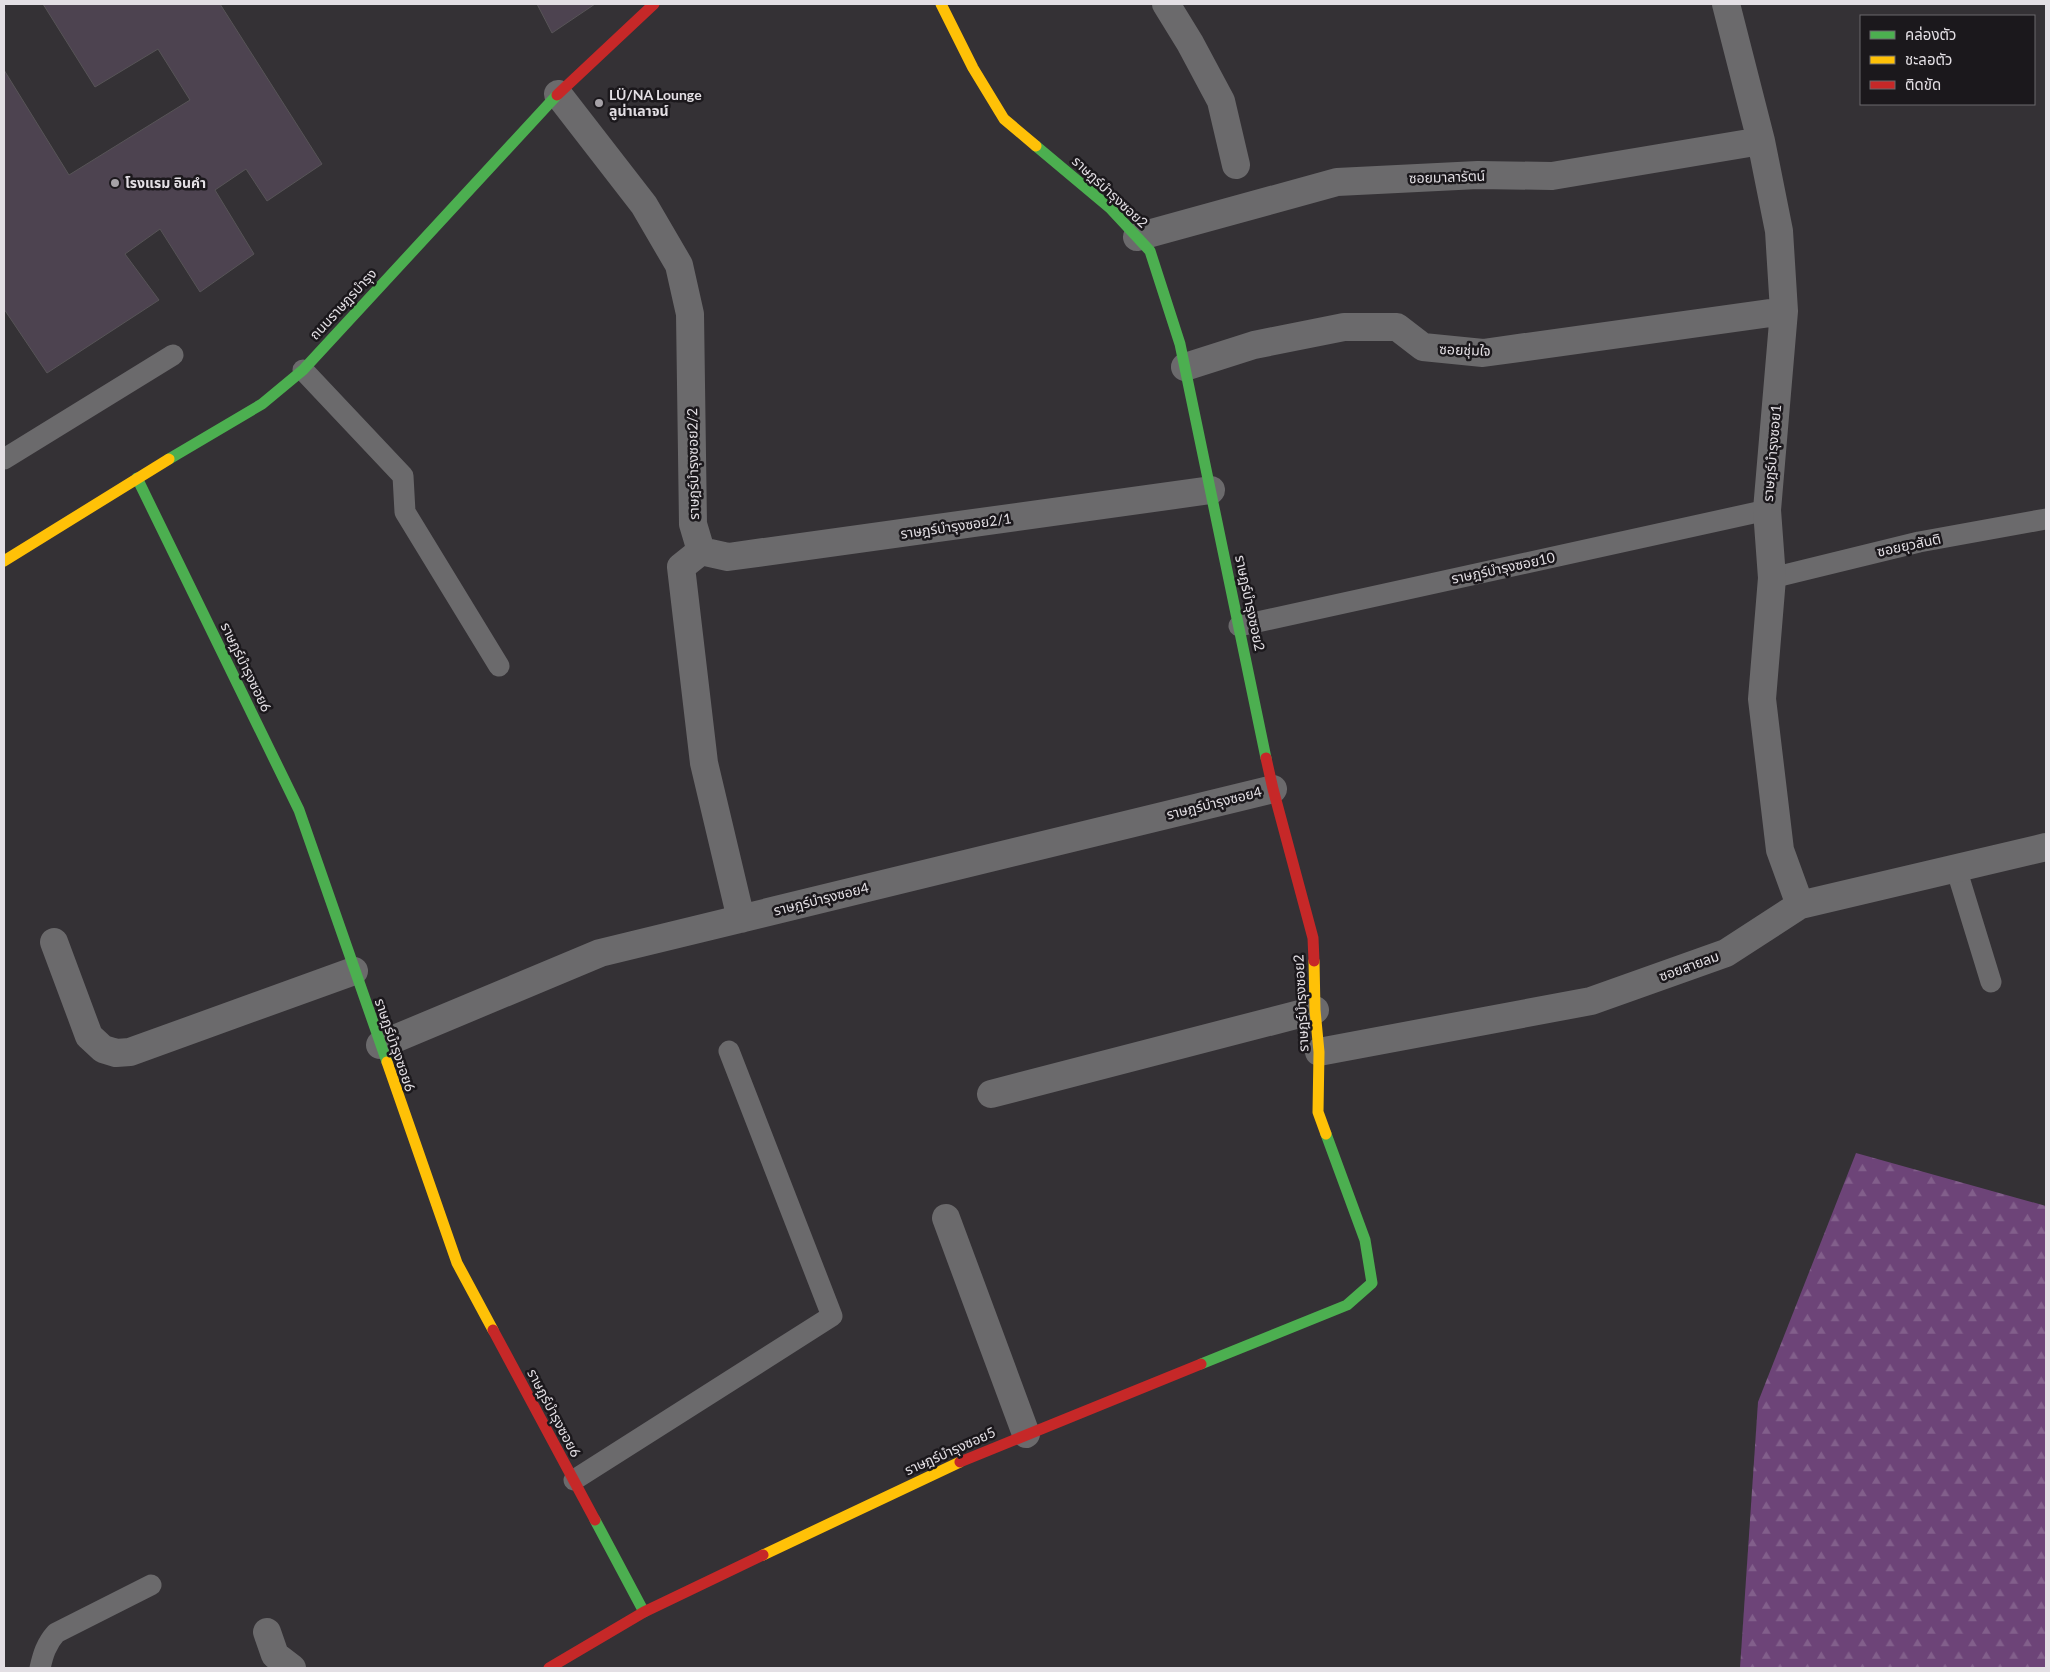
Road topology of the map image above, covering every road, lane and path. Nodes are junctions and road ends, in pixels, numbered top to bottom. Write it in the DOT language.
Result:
graph roads {
  1 [pos="654,4"];
  2 [pos="940,4"];
  3 [pos="1166,4"];
  4 [pos="1726,4"];
  5 [pos="558,94"];
  6 [pos="1761,141"];
  7 [pos="1236,165"];
  8 [pos="1137,236"];
  9 [pos="1784,311"];
  10 [pos="173,355"];
  11 [pos="1185,367"];
  12 [pos="303,370"];
  13 [pos="4,459"];
  14 [pos="137,478"];
  15 [pos="1211,490"];
  16 [pos="1767,510"];
  17 [pos="2046,519"];
  18 [pos="701,551"];
  19 [pos="4,561"];
  20 [pos="1772,578"];
  21 [pos="1239,626"];
  22 [pos="499,666"];
  23 [pos="1274,789"];
  24 [pos="2046,847"];
  25 [pos="1956,868"];
  26 [pos="1800,905"];
  27 [pos="741,918"];
  28 [pos="54,942"];
  29 [pos="354,971"];
  30 [pos="1991,982"];
  31 [pos="1314,1010"];
  32 [pos="380,1046"];
  33 [pos="729,1051"];
  34 [pos="1319,1052"];
  35 [pos="991,1094"];
  36 [pos="946,1218"];
  37 [pos="1372,1283"];
  38 [pos="1026,1434"];
  39 [pos="574,1480"];
  40 [pos="151,1585"];
  41 [pos="644,1612"];
  42 [pos="267,1632"];
  43 [pos="40,1668"];
  44 [pos="292,1668"];
  45 [pos="549,1668"];
  1 -- 5 [label="street, ถนนราษฎรบำรุง"];
  2 -- 8 [label="street, ราษฎร์บำรุงซอย2"];
  3 -- 7 [label="street"];
  4 -- 6 [label="street, ราษฎร์บำรุงซอย1"];
  5 -- 12 [label="street, ถนนราษฎรบำรุง"];
  5 -- 18 [label="street, ราษฎร์บำรุงซอย2/2"];
  6 -- 8 [label="street, ซอยมาลารัตน์"];
  6 -- 9 [label="street, ราษฎร์บำรุงซอย1"];
  8 -- 11 [label="street, ราษฎร์บำรุงซอย2"];
  9 -- 11 [label="street, ซอยชุ่มใจ"];
  9 -- 16 [label="street, ราษฎร์บำรุงซอย1"];
  10 -- 13 [label="lane"];
  11 -- 15 [label="street, ราษฎร์บำรุงซอย2"];
  12 -- 14 [label="street, ถนนราษฎรบำรุง"];
  12 -- 22 [label="lane"];
  14 -- 19 [label="street, ถนนราษฎรบำรุง"];
  14 -- 29 [label="street, ราษฎร์บำรุงซอย6"];
  15 -- 18 [label="street, ราษฎร์บำรุงซอย2/1"];
  15 -- 21 [label="street, ราษฎร์บำรุงซอย2"];
  16 -- 20 [label="street, ราษฎร์บำรุงซอย1"];
  16 -- 21 [label="lane, ราษฎร์บำรุงซอย10"];
  17 -- 20 [label="lane, ซอยยุวสันติ"];
  18 -- 27 [label="street"];
  20 -- 26 [label="street, ราษฎร์บำรุงซอย1"];
  21 -- 23 [label="street, ราษฎร์บำรุงซอย2"];
  23 -- 27 [label="street, ราษฎร์บำรุงซอย4"];
  23 -- 31 [label="street, ราษฎร์บำรุงซอย2"];
  24 -- 25 [label="street, ซอยสายลม"];
  25 -- 26 [label="street, ซอยสายลม"];
  25 -- 30 [label="lane"];
  26 -- 34 [label="street, ซอยสายลม"];
  27 -- 32 [label="street, ราษฎร์บำรุงซอย4"];
  28 -- 29 [label="street"];
  29 -- 32 [label="street, ราษฎร์บำรุงซอย6"];
  31 -- 34 [label="street, ราษฎร์บำรุงซอย2"];
  31 -- 35 [label="street"];
  32 -- 39 [label="street, ราษฎร์บำรุงซอย6"];
  33 -- 39 [label="lane"];
  34 -- 37 [label="street, ราษฎร์บำรุงซอย2"];
  36 -- 38 [label="street"];
  37 -- 38 [label="street, ราษฎร์บำรุงซอย5"];
  38 -- 41 [label="street, ราษฎร์บำรุงซอย5"];
  39 -- 41 [label="street, ราษฎร์บำรุงซอย6"];
  40 -- 43 [label="lane"];
  41 -- 45 [label="street, ราษฎร์บำรุงซอย5"];
  42 -- 44 [label="street"];
}
